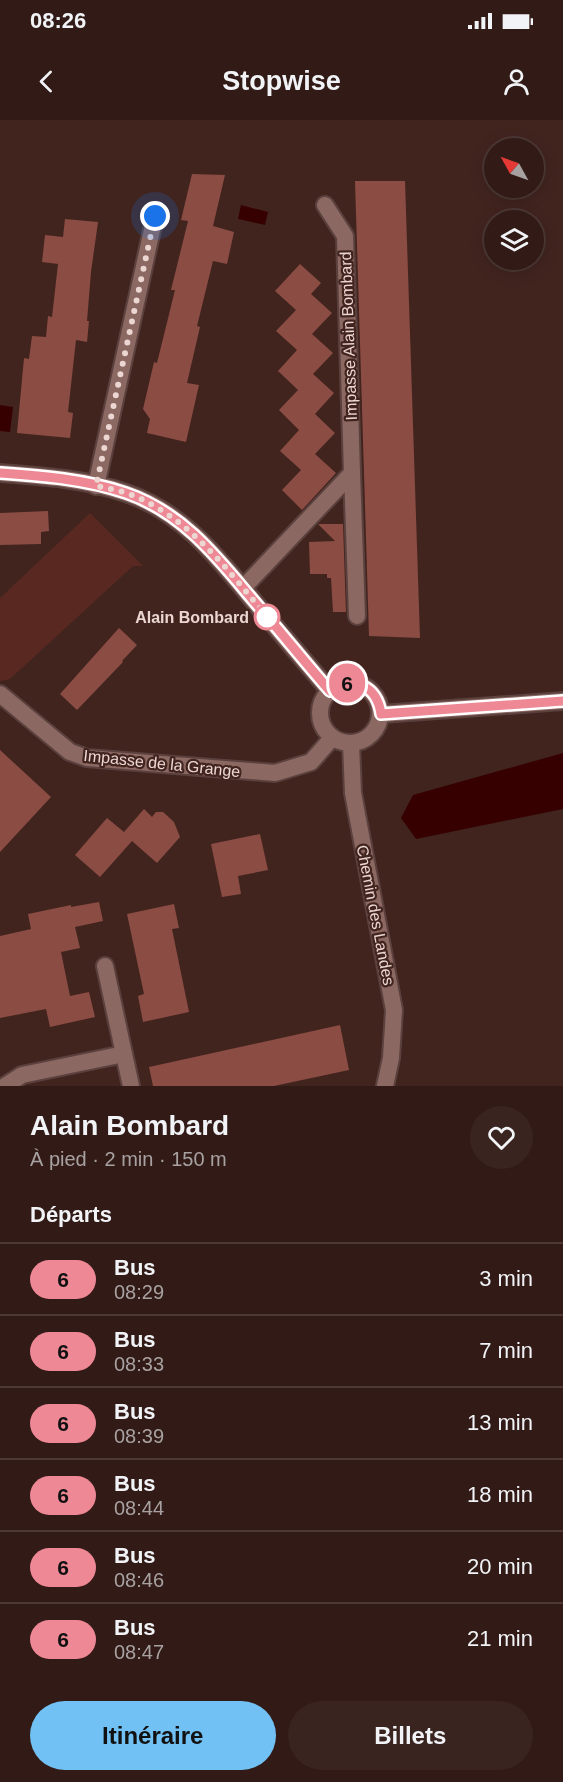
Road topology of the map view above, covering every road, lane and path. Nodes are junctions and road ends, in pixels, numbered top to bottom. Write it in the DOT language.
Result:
graph roads {
  1 [pos="325,205"];
  2 [pos="155,216"];
  3 [pos="0,473"];
  4 [pos="352,473"];
  5 [pos="96,486"];
  6 [pos="243,588"];
  7 [pos="357,616"];
  8 [pos="330,691"];
  9 [pos="0,694"];
  10 [pos="563,701"];
  11 [pos="381,714"];
  12 [pos="333,738"];
  13 [pos="351,744"];
  14 [pos="105,966"];
  15 [pos="124,1054"];
  16 [pos="5,1086"];
  17 [pos="130,1086"];
  18 [pos="385,1086"];
  1 -- 4 [label="street, Impasse Alain Bombard"];
  2 -- 5 [label="street"];
  3 -- 5 [label="street"];
  4 -- 6 [label="street"];
  4 -- 7 [label="street, Impasse Alain Bombard"];
  5 -- 6 [label="street"];
  6 -- 8 [label="street"];
  8 -- 11 [label="street"];
  8 -- 12 [label="street"];
  9 -- 12 [label="street, Impasse de la Grange"];
  10 -- 11 [label="street"];
  11 -- 13 [label="street"];
  12 -- 13 [label="street"];
  13 -- 18 [label="street, Chemin des Landes"];
  14 -- 15 [label="street"];
  15 -- 16 [label="street"];
  15 -- 17 [label="street"];
}
